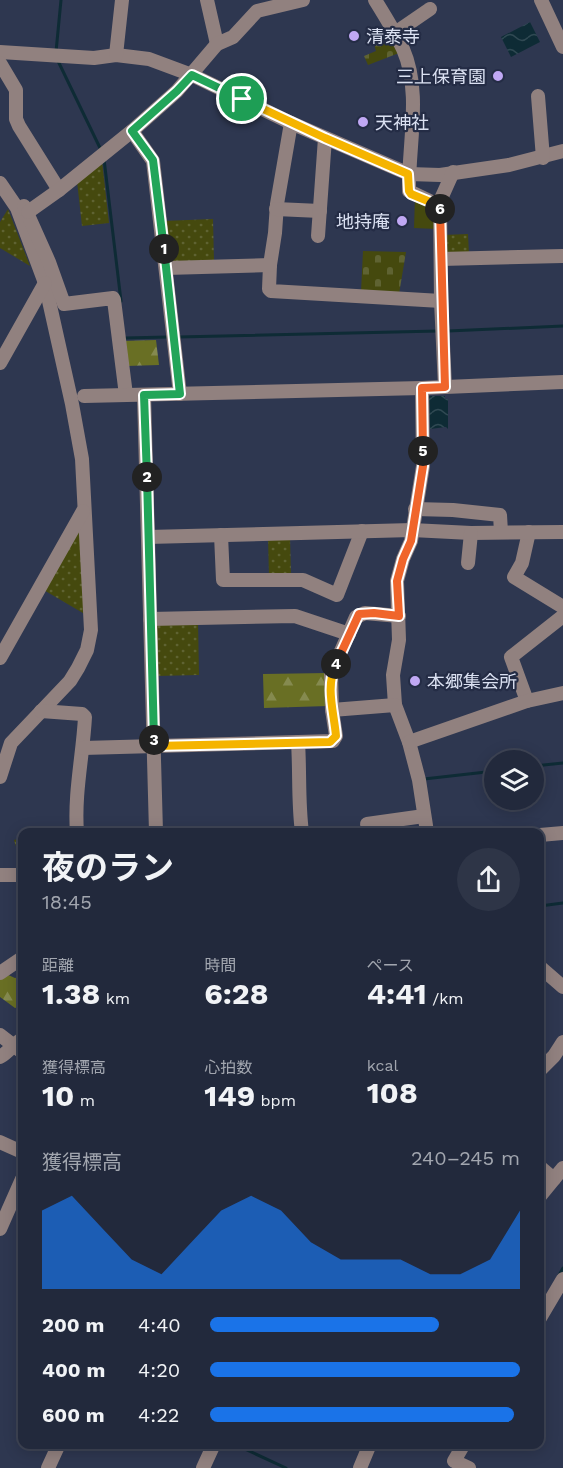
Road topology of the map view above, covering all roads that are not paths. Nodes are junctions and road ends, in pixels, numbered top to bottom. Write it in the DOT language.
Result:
graph roads {
  1 [pos="122,0"];
  2 [pos="207,0"];
  3 [pos="303,0"];
  4 [pos="375,0"];
  5 [pos="541,0"];
  6 [pos="257,6"];
  7 [pos="430,9"];
  8 [pos="394,33"];
  9 [pos="217,44"];
  10 [pos="563,48"];
  11 [pos="0,52"];
  12 [pos="116,55"];
  13 [pos="0,63"];
  14 [pos="192,75"];
  15 [pos="538,96"];
  16 [pos="291,123"];
  17 [pos="132,131"];
  18 [pos="325,138"];
  19 [pos="563,151"];
  20 [pos="543,158"];
  21 [pos="453,172"];
  22 [pos="408,174"];
  23 [pos="0,182"];
  24 [pos="59,190"];
  25 [pos="440,206"];
  26 [pos="276,209"];
  27 [pos="320,211"];
  28 [pos="28,212"];
  29 [pos="318,236"];
  30 [pos="563,256"];
  31 [pos="441,259"];
  32 [pos="270,265"];
  33 [pos="166,268"];
  34 [pos="45,283"];
  35 [pos="441,301"];
  36 [pos="0,363"];
  37 [pos="563,382"];
  38 [pos="445,387"];
  39 [pos="422,388"];
  40 [pos="180,394"];
  41 [pos="126,395"];
  42 [pos="144,395"];
  43 [pos="84,396"];
  44 [pos="84,509"];
  45 [pos="415,509"];
  46 [pos="412,530"];
  47 [pos="362,531"];
  48 [pos="471,532"];
  49 [pos="501,532"];
  50 [pos="529,532"];
  51 [pos="563,532"];
  52 [pos="220,535"];
  53 [pos="148,537"];
  54 [pos="468,563"];
  55 [pos="563,607"];
  56 [pos="399,616"];
  57 [pos="563,616"];
  58 [pos="150,619"];
  59 [pos="349,634"];
  60 [pos="0,658"];
  61 [pos="563,693"];
  62 [pos="527,700"];
  63 [pos="395,705"];
  64 [pos="332,710"];
  65 [pos="41,711"];
  66 [pos="5,740"];
  67 [pos="298,742"];
  68 [pos="409,742"];
  69 [pos="154,746"];
  70 [pos="83,748"];
  71 [pos="0,777"];
  72 [pos="424,816"];
  73 [pos="367,824"];
  74 [pos="77,828"];
  75 [pos="156,828"];
  76 [pos="301,828"];
  77 [pos="426,828"];
  78 [pos="563,833"];
  79 [pos="544,835"];
  80 [pos="0,875"];
  81 [pos="18,875"];
  82 [pos="18,961"];
  83 [pos="544,970"];
  84 [pos="0,973"];
  85 [pos="563,987"];
  86 [pos="0,1035"];
  87 [pos="563,1042"];
  88 [pos="18,1044"];
  89 [pos="18,1046"];
  90 [pos="0,1057"];
  91 [pos="559,1058"];
  92 [pos="544,1067"];
  93 [pos="0,1142"];
  94 [pos="18,1150"];
  95 [pos="558,1173"];
  96 [pos="18,1188"];
  97 [pos="544,1191"];
  98 [pos="0,1229"];
  99 [pos="563,1279"];
  100 [pos="544,1311"];
  101 [pos="57,1449"];
  102 [pos="211,1449"];
  103 [pos="368,1449"];
  104 [pos="461,1449"];
  105 [pos="452,1465"];
  106 [pos="48,1468"];
  107 [pos="203,1468"];
  108 [pos="360,1468"];
  109 [pos="469,1468"];
  1 -- 12 [label="street"];
  2 -- 9 [label="street"];
  3 -- 6 [label="street"];
  4 -- 8 [label="street"];
  5 -- 10 [label="street"];
  6 -- 9 [label="street"];
  7 -- 8 [label="street"];
  8 -- 22 [label="street"];
  9 -- 14 [label="street"];
  11 -- 12 [label="street"];
  12 -- 14 [label="street"];
  13 -- 24 [label="street"];
  14 -- 16 [label="street"];
  14 -- 17 [label="street"];
  15 -- 20 [label="street"];
  16 -- 18 [label="street"];
  16 -- 26 [label="street"];
  17 -- 24 [label="street"];
  17 -- 33 [label="street"];
  18 -- 22 [label="street"];
  18 -- 27 [label="street"];
  19 -- 20 [label="street"];
  20 -- 21 [label="street"];
  21 -- 22 [label="street"];
  21 -- 25 [label="street"];
  22 -- 25 [label="street"];
  23 -- 28 [label="street"];
  23 -- 34 [label="street"];
  24 -- 28 [label="street"];
  25 -- 31 [label="street"];
  26 -- 27 [label="street"];
  26 -- 32 [label="street"];
  27 -- 29 [label="street"];
  28 -- 41 [label="street"];
  30 -- 31 [label="street"];
  31 -- 35 [label="street"];
  32 -- 33 [label="street"];
  32 -- 35 [label="street"];
  33 -- 40 [label="street"];
  34 -- 36 [label="street"];
  34 -- 44 [label="street"];
  35 -- 38 [label="street"];
  37 -- 38 [label="street"];
  38 -- 39 [label="street"];
  39 -- 40 [label="street"];
  39 -- 45 [label="street"];
  40 -- 42 [label="street"];
  41 -- 42 [label="street"];
  41 -- 43 [label="street"];
  42 -- 53 [label="street"];
  44 -- 60 [label="street"];
  44 -- 65 [label="street"];
  45 -- 46 [label="street"];
  45 -- 49 [label="street"];
  46 -- 47 [label="street"];
  46 -- 48 [label="street"];
  46 -- 56 [label="street"];
  47 -- 52 [label="street"];
  47 -- 52 [label="street"];
  48 -- 49 [label="street"];
  48 -- 54 [label="street"];
  49 -- 50 [label="street"];
  50 -- 51 [label="street"];
  50 -- 55 [label="street"];
  52 -- 53 [label="street"];
  53 -- 58 [label="street"];
  56 -- 59 [label="street"];
  56 -- 63 [label="street"];
  57 -- 62 [label="street"];
  58 -- 59 [label="street"];
  58 -- 69 [label="street"];
  59 -- 64 [label="street"];
  61 -- 62 [label="street"];
  62 -- 68 [label="street"];
  63 -- 64 [label="street"];
  63 -- 68 [label="street"];
  64 -- 67 [label="street"];
  65 -- 66 [label="street"];
  65 -- 70 [label="street"];
  66 -- 71 [label="street"];
  67 -- 69 [label="street"];
  67 -- 76 [label="street"];
  68 -- 72 [label="street"];
  69 -- 70 [label="street"];
  69 -- 75 [label="street"];
  70 -- 74 [label="street"];
  72 -- 73 [label="street"];
  72 -- 77 [label="street"];
  78 -- 79 [label="street"];
  80 -- 81 [label="street"];
  82 -- 84 [label="street"];
  83 -- 85 [label="street"];
  86 -- 88 [label="street"];
  87 -- 91 [label="street"];
  89 -- 90 [label="street"];
  91 -- 92 [label="street"];
  93 -- 94 [label="street"];
  95 -- 97 [label="street"];
  96 -- 98 [label="street"];
  99 -- 100 [label="street"];
  101 -- 106 [label="street"];
  102 -- 107 [label="street"];
  103 -- 108 [label="street"];
  104 -- 105 [label="street"];
  105 -- 109 [label="street"];
}
